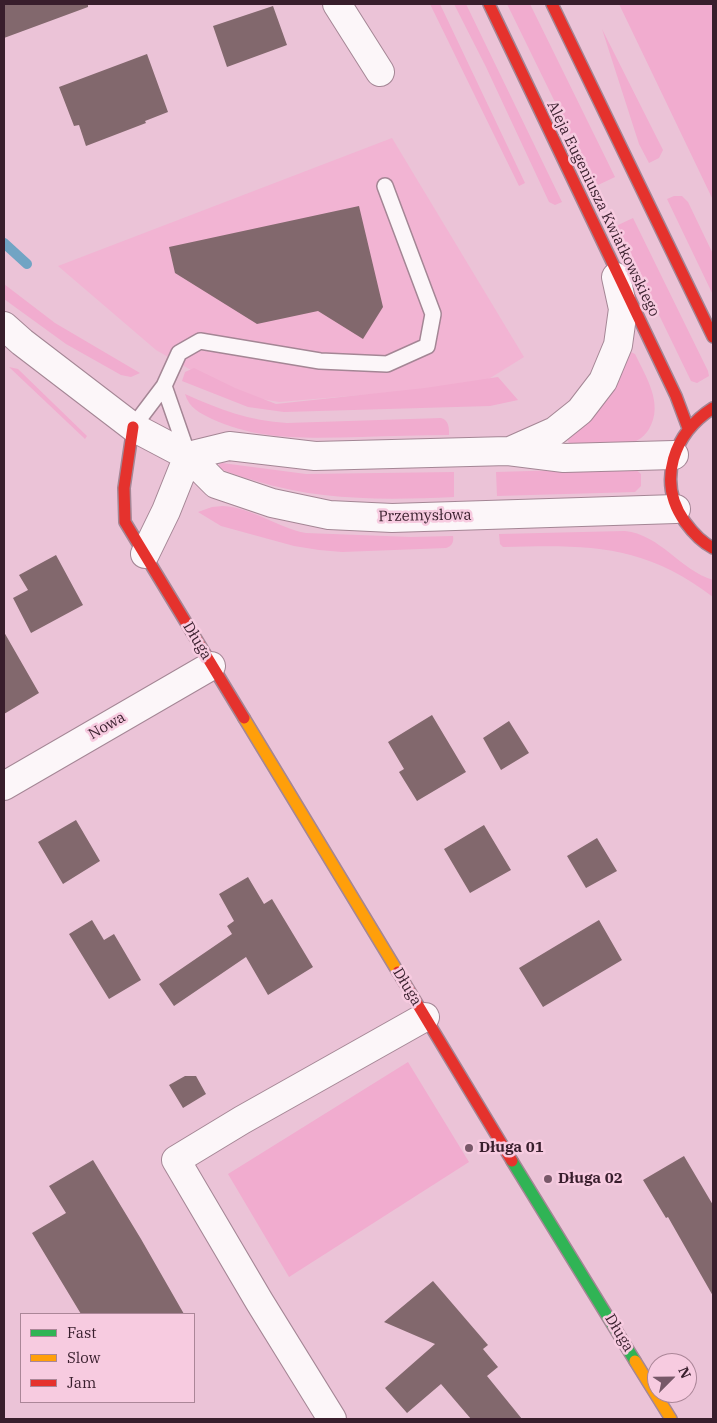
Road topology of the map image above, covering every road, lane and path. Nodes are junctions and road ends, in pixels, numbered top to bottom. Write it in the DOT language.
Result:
graph roads {
  1 [pos="337,4"];
  2 [pos="489,4"];
  3 [pos="552,4"];
  4 [pos="380,72"];
  5 [pos="385,186"];
  6 [pos="612,264"];
  7 [pos="4,326"];
  8 [pos="713,338"];
  9 [pos="164,386"];
  10 [pos="713,408"];
  11 [pos="133,428"];
  12 [pos="688,428"];
  13 [pos="508,451"];
  14 [pos="674,454"];
  15 [pos="188,456"];
  16 [pos="676,509"];
  17 [pos="713,548"];
  18 [pos="145,554"];
  19 [pos="211,666"];
  20 [pos="4,786"];
  21 [pos="425,1016"];
  22 [pos="332,1419"];
  23 [pos="671,1419"];
  1 -- 4 [label="street"];
  2 -- 6 [label="street, Aleja Eugeniusza Kwiatkowskiego"];
  3 -- 8 [label="street"];
  5 -- 9 [label="lane"];
  6 -- 12 [label="street, Aleja Eugeniusza Kwiatkowskiego"];
  6 -- 13 [label="street"];
  7 -- 11 [label="street, Przemysłowa"];
  9 -- 11 [label="lane"];
  9 -- 15 [label="lane"];
  10 -- 12 [label="street"];
  11 -- 15 [label="street, Przemysłowa"];
  11 -- 18 [label="street, Długa"];
  12 -- 14 [label="street"];
  13 -- 14 [label="street"];
  13 -- 15 [label="street"];
  14 -- 16 [label="street"];
  15 -- 16 [label="street, Przemysłowa"];
  15 -- 18 [label="street"];
  16 -- 17 [label="street"];
  18 -- 19 [label="street, Długa"];
  19 -- 20 [label="street, Nowa"];
  19 -- 21 [label="street, Długa"];
  21 -- 22 [label="street"];
  21 -- 23 [label="street, Długa"];
}
